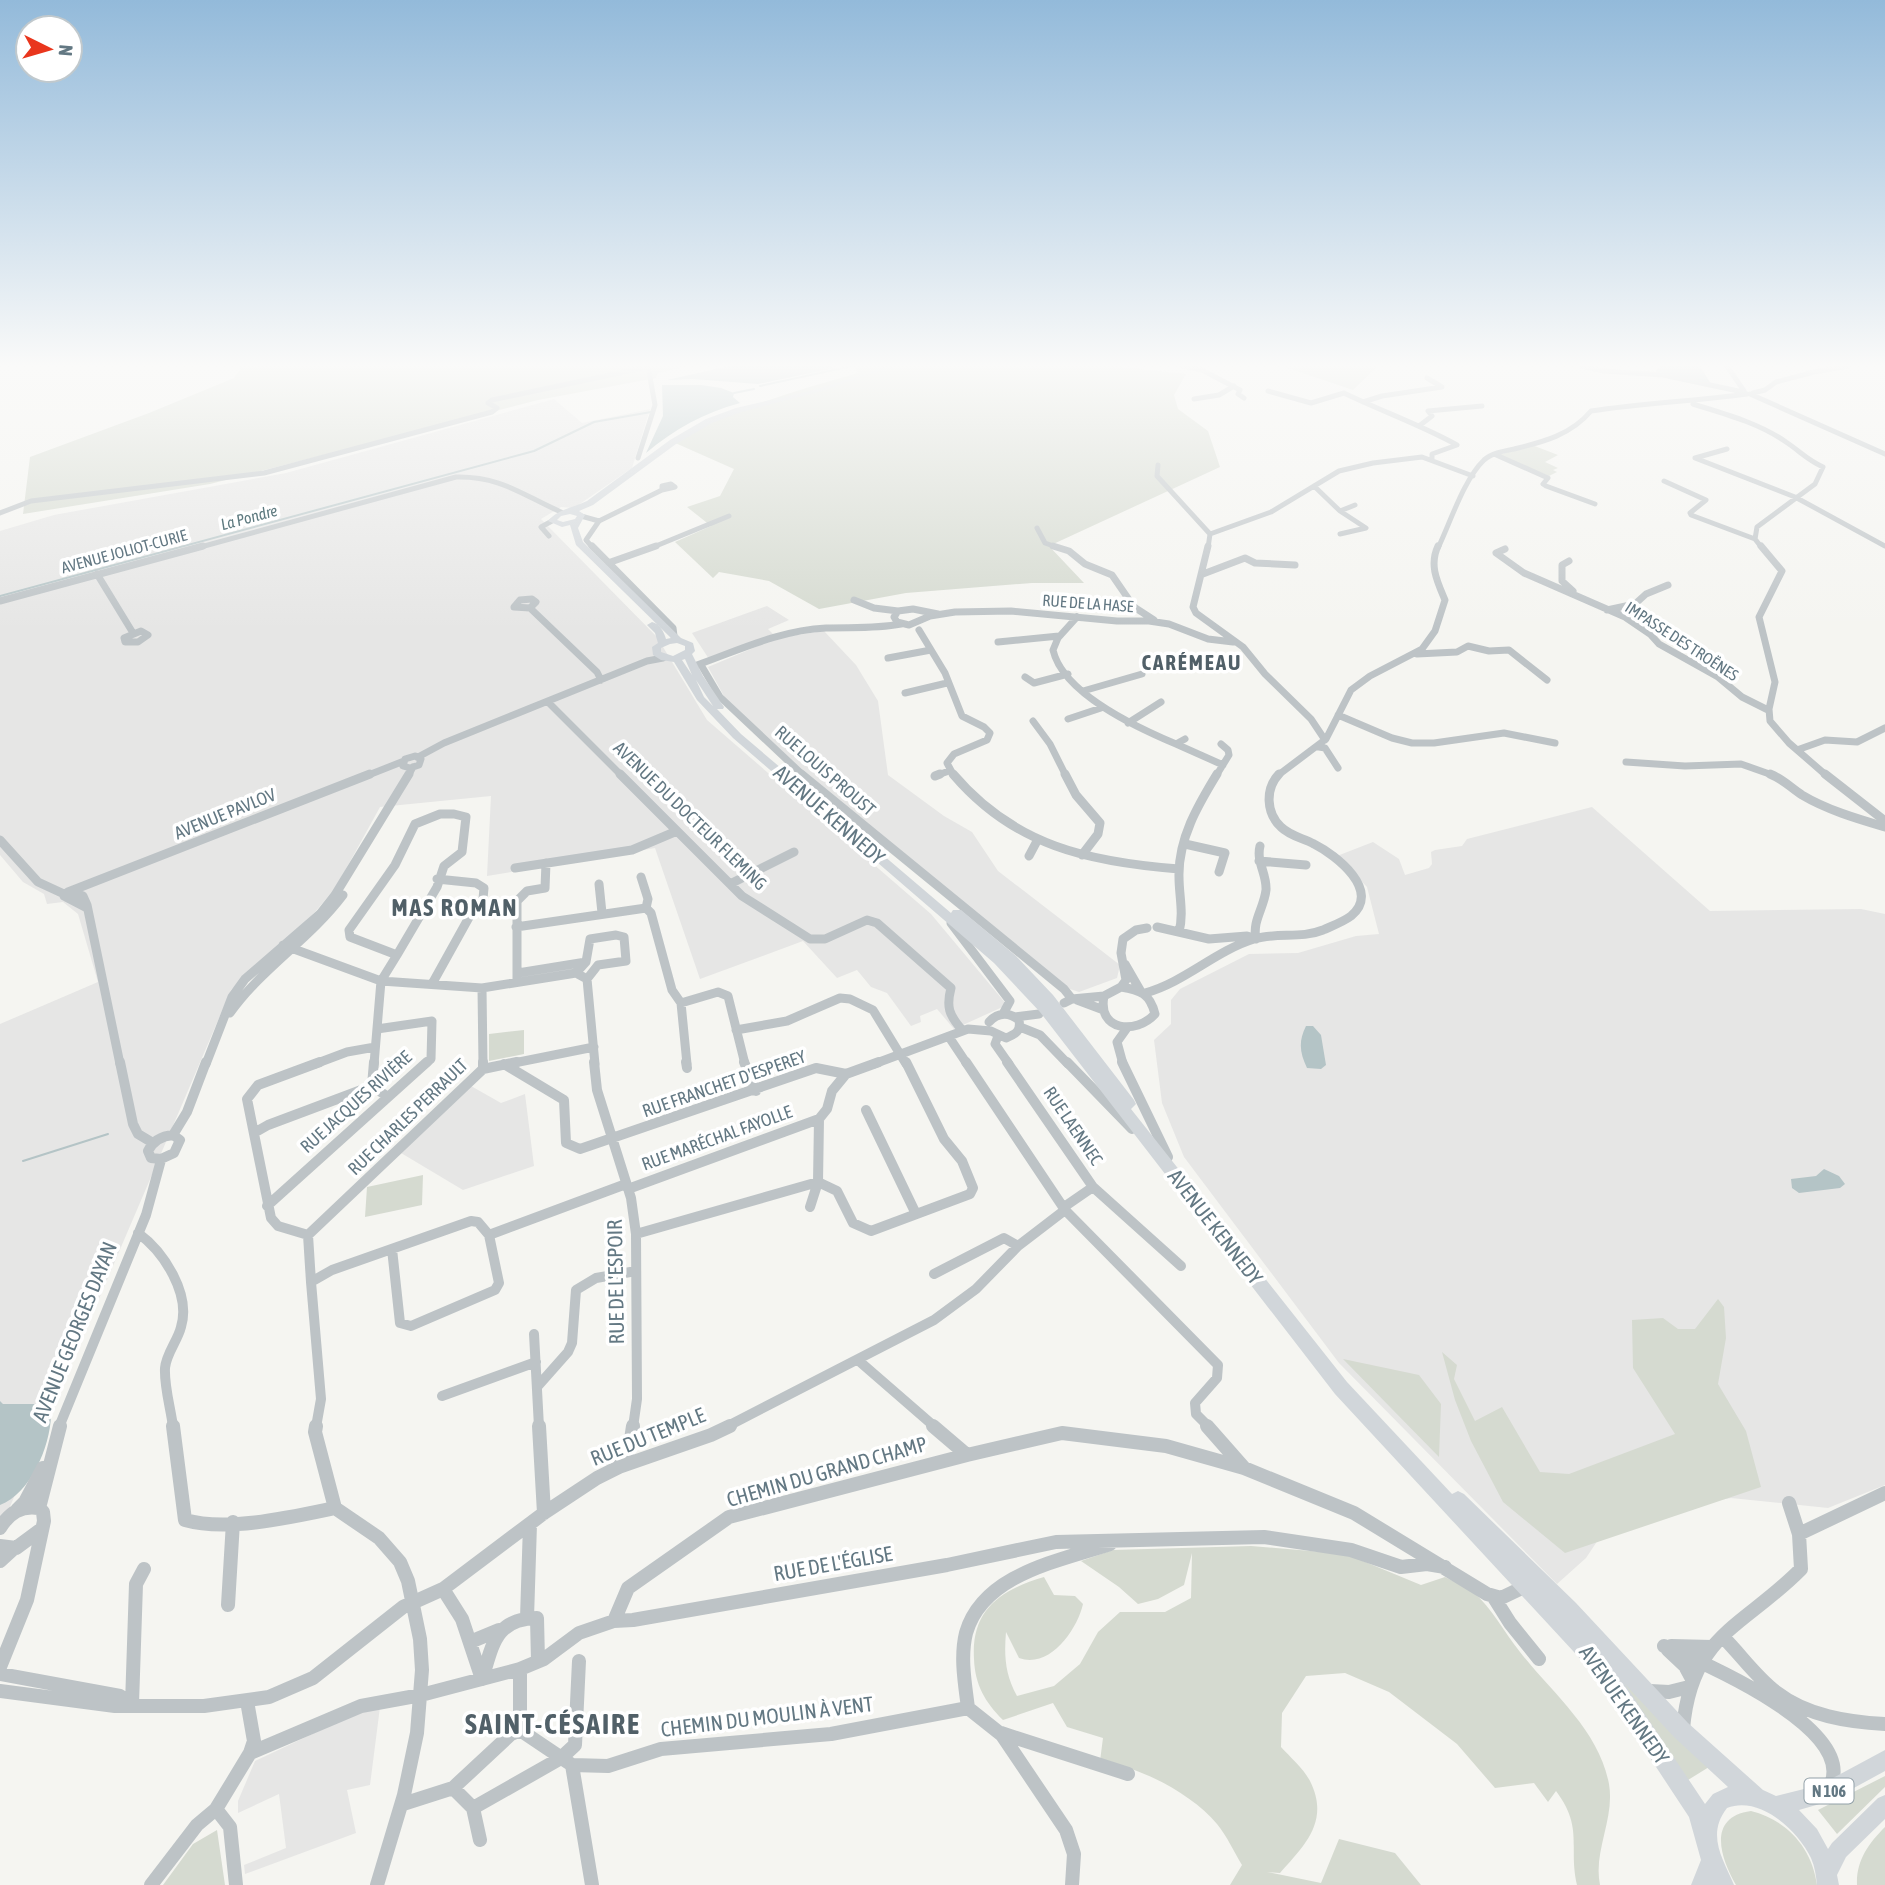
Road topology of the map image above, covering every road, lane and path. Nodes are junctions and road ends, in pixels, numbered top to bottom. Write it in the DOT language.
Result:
graph roads {
  1 [pos="330,454"];
  2 [pos="639,454"];
  3 [pos="659,454"];
  4 [pos="1432,454"];
  5 [pos="1494,454"];
  6 [pos="1709,454"];
  7 [pos="1800,454"];
  8 [pos="1432,459"];
  9 [pos="648,462"];
  10 [pos="1158,465"];
  11 [pos="1473,476"];
  12 [pos="1664,481"];
  13 [pos="1314,486"];
  14 [pos="662,490"];
  15 [pos="1795,497"];
  16 [pos="596,499"];
  17 [pos="1595,504"];
  18 [pos="1355,505"];
  19 [pos="571,511"];
  20 [pos="1340,511"];
  21 [pos="0,513"];
  22 [pos="556,516"];
  23 [pos="729,516"];
  24 [pos="581,519"];
  25 [pos="599,521"];
  26 [pos="562,525"];
  27 [pos="1037,528"];
  28 [pos="1210,534"];
  29 [pos="1340,534"];
  30 [pos="549,536"];
  31 [pos="1755,539"];
  32 [pos="1885,546"];
  33 [pos="1506,549"];
  34 [pos="1569,561"];
  35 [pos="608,563"];
  36 [pos="1295,565"];
  37 [pos="1203,573"];
  38 [pos="97,574"];
  39 [pos="1668,585"];
  40 [pos="1580,597"];
  41 [pos="854,600"];
  42 [pos="0,601"];
  43 [pos="530,608"];
  44 [pos="1607,610"];
  45 [pos="1077,617"];
  46 [pos="898,618"];
  47 [pos="921,621"];
  48 [pos="1156,622"];
  49 [pos="133,633"];
  50 [pos="1059,636"];
  51 [pos="676,638"];
  52 [pos="663,642"];
  53 [pos="998,642"];
  54 [pos="1233,642"];
  55 [pos="931,650"];
  56 [pos="1417,654"];
  57 [pos="660,655"];
  58 [pos="676,658"];
  59 [pos="888,658"];
  60 [pos="693,661"];
  61 [pos="1068,674"];
  62 [pos="1142,674"];
  63 [pos="599,676"];
  64 [pos="1025,677"];
  65 [pos="1547,680"];
  66 [pos="947,683"];
  67 [pos="1083,691"];
  68 [pos="905,693"];
  69 [pos="548,702"];
  70 [pos="1161,702"];
  71 [pos="1101,708"];
  72 [pos="1768,710"];
  73 [pos="1338,715"];
  74 [pos="1068,719"];
  75 [pos="1033,721"];
  76 [pos="1128,723"];
  77 [pos="1885,728"];
  78 [pos="1185,739"];
  79 [pos="1555,743"];
  80 [pos="1176,744"];
  81 [pos="1221,744"];
  82 [pos="1322,744"];
  83 [pos="1797,750"];
  84 [pos="1626,762"];
  85 [pos="1223,765"];
  86 [pos="406,767"];
  87 [pos="1338,768"];
  88 [pos="949,771"];
  89 [pos="935,776"];
  90 [pos="1885,823"];
  91 [pos="677,831"];
  92 [pos="0,840"];
  93 [pos="1037,841"];
  94 [pos="1185,844"];
  95 [pos="1259,846"];
  96 [pos="794,852"];
  97 [pos="1082,855"];
  98 [pos="1029,856"];
  99 [pos="1259,861"];
  100 [pos="546,863"];
  101 [pos="1306,865"];
  102 [pos="515,868"];
  103 [pos="1179,869"];
  104 [pos="1219,872"];
  105 [pos="641,877"];
  106 [pos="437,880"];
  107 [pos="599,884"];
  108 [pos="730,884"];
  109 [pos="940,889"];
  110 [pos="70,894"];
  111 [pos="517,907"];
  112 [pos="87,908"];
  113 [pos="646,908"];
  114 [pos="472,912"];
  115 [pos="602,913"];
  116 [pos="944,914"];
  117 [pos="1152,927"];
  118 [pos="516,928"];
  119 [pos="1179,932"];
  120 [pos="1256,939"];
  121 [pos="287,947"];
  122 [pos="397,955"];
  123 [pos="1122,960"];
  124 [pos="586,962"];
  125 [pos="582,976"];
  126 [pos="518,977"];
  127 [pos="381,981"];
  128 [pos="432,984"];
  129 [pos="1121,987"];
  130 [pos="1165,987"];
  131 [pos="482,988"];
  132 [pos="1142,991"];
  133 [pos="1104,996"];
  134 [pos="1068,1001"];
  135 [pos="681,1003"];
  136 [pos="1155,1005"];
  137 [pos="1101,1009"];
  138 [pos="1003,1014"];
  139 [pos="1035,1015"];
  140 [pos="1019,1023"];
  141 [pos="1127,1028"];
  142 [pos="377,1029"];
  143 [pos="736,1030"];
  144 [pos="965,1030"];
  145 [pos="996,1032"];
  146 [pos="949,1037"];
  147 [pos="375,1047"];
  148 [pos="594,1047"];
  149 [pos="902,1055"];
  150 [pos="504,1064"];
  151 [pos="687,1068"];
  152 [pos="483,1069"];
  153 [pos="846,1074"];
  154 [pos="372,1086"];
  155 [pos="756,1091"];
  156 [pos="388,1097"];
  157 [pos="866,1110"];
  158 [pos="819,1119"];
  159 [pos="254,1133"];
  160 [pos="173,1135"];
  161 [pos="613,1140"];
  162 [pos="153,1143"];
  163 [pos="1162,1154"];
  164 [pos="161,1160"];
  165 [pos="818,1182"];
  166 [pos="627,1186"];
  167 [pos="1093,1187"];
  168 [pos="267,1206"];
  169 [pos="810,1207"];
  170 [pos="1064,1208"];
  171 [pos="916,1214"];
  172 [pos="138,1233"];
  173 [pos="636,1234"];
  174 [pos="308,1235"];
  175 [pos="489,1235"];
  176 [pos="1018,1246"];
  177 [pos="392,1249"];
  178 [pos="1181,1266"];
  179 [pos="636,1271"];
  180 [pos="934,1275"];
  181 [pos="311,1282"];
  182 [pos="534,1334"];
  183 [pos="859,1361"];
  184 [pos="536,1362"];
  185 [pos="537,1387"];
  186 [pos="442,1396"];
  187 [pos="52,1447"];
  188 [pos="967,1455"];
  189 [pos="619,1467"];
  190 [pos="1244,1468"];
  191 [pos="1885,1493"];
  192 [pos="1790,1503"];
  193 [pos="39,1508"];
  194 [pos="335,1508"];
  195 [pos="17,1510"];
  196 [pos="544,1513"];
  197 [pos="233,1522"];
  198 [pos="530,1524"];
  199 [pos="42,1527"];
  200 [pos="0,1528"];
  201 [pos="1799,1534"];
  202 [pos="1118,1541"];
  203 [pos="10,1548"];
  204 [pos="0,1561"];
  205 [pos="36,1561"];
  206 [pos="1445,1567"];
  207 [pos="144,1569"];
  208 [pos="1526,1586"];
  209 [pos="443,1589"];
  210 [pos="1493,1596"];
  211 [pos="413,1603"];
  212 [pos="228,1605"];
  213 [pos="527,1618"];
  214 [pos="614,1620"];
  215 [pos="499,1630"];
  216 [pos="1723,1637"];
  217 [pos="470,1642"];
  218 [pos="1664,1646"];
  219 [pos="1712,1647"];
  220 [pos="1539,1659"];
  221 [pos="538,1661"];
  222 [pos="579,1661"];
  223 [pos="1702,1661"];
  224 [pos="0,1667"];
  225 [pos="520,1669"];
  226 [pos="0,1674"];
  227 [pos="482,1679"];
  228 [pos="1691,1683"];
  229 [pos="1643,1690"];
  230 [pos="0,1692"];
  231 [pos="421,1695"];
  232 [pos="247,1701"];
  233 [pos="132,1704"];
  234 [pos="968,1708"];
  235 [pos="1885,1724"];
  236 [pos="520,1732"];
  237 [pos="1683,1732"];
  238 [pos="1001,1733"];
  239 [pos="250,1753"];
  240 [pos="1885,1760"];
  241 [pos="566,1762"];
  242 [pos="1128,1774"];
  243 [pos="453,1788"];
  244 [pos="1823,1794"];
  245 [pos="1755,1796"];
  246 [pos="402,1804"];
  247 [pos="1885,1805"];
  248 [pos="1777,1806"];
  249 [pos="473,1808"];
  250 [pos="216,1809"];
  251 [pos="1706,1838"];
  252 [pos="480,1840"];
  253 [pos="1711,1860"];
  254 [pos="1828,1879"];
  255 [pos="151,1885"];
  256 [pos="236,1885"];
  257 [pos="377,1885"];
  258 [pos="592,1885"];
  259 [pos="1072,1885"];
  260 [pos="1702,1885"];
  261 [pos="1723,1885"];
  1 -- 21 [label="street"];
  2 -- 9 [label="street"];
  3 -- 9 [label="main road"];
  4 -- 8 [label="street"];
  5 -- 11 [label="street"];
  5 -- 17 [label="street"];
  6 -- 15 [label="street"];
  7 -- 15 [label="street"];
  8 -- 11 [label="street"];
  8 -- 13 [label="street"];
  9 -- 16 [label="main road"];
  10 -- 28 [label="street"];
  11 -- 56 [label="street"];
  12 -- 31 [label="street"];
  13 -- 20 [label="street"];
  13 -- 28 [label="street"];
  14 -- 25 [label="street"];
  15 -- 31 [label="street"];
  15 -- 32 [label="street"];
  16 -- 19 [label="main road"];
  16 -- 24 [label="main road"];
  18 -- 20 [label="street"];
  19 -- 22 [label="main road"];
  19 -- 24 [label="main road"];
  20 -- 29 [label="street"];
  22 -- 26 [label="main road"];
  22 -- 30 [label="street"];
  22 -- 38 [label="street, AVENUE JOLIOT-CURIE"];
  23 -- 35 [label="street"];
  24 -- 25 [label="street"];
  24 -- 26 [label="main road"];
  24 -- 51 [label="main road"];
  25 -- 35 [label="street"];
  26 -- 52 [label="main road"];
  27 -- 48 [label="street"];
  28 -- 37 [label="street"];
  31 -- 72 [label="street"];
  33 -- 40 [label="street, IMPASSE DES TROËNES"];
  34 -- 40 [label="street"];
  35 -- 51 [label="street"];
  36 -- 37 [label="street"];
  37 -- 54 [label="street"];
  38 -- 42 [label="street, AVENUE JOLIOT-CURIE"];
  38 -- 49 [label="street"];
  39 -- 44 [label="street"];
  40 -- 44 [label="street, IMPASSE DES TROËNES"];
  41 -- 46 [label="street"];
  43 -- 63 [label="street"];
  44 -- 72 [label="street, IMPASSE DES TROËNES"];
  45 -- 47 [label="street, RUE DE LA HASE"];
  45 -- 48 [label="street, RUE DE LA HASE"];
  45 -- 50 [label="street"];
  46 -- 47 [label="street"];
  46 -- 47 [label="street"];
  46 -- 60 [label="street"];
  47 -- 55 [label="street"];
  48 -- 54 [label="street, RUE DE LA HASE"];
  50 -- 53 [label="street"];
  50 -- 61 [label="street"];
  51 -- 52 [label="main road"];
  51 -- 60 [label="main road, AVENUE KENNEDY"];
  52 -- 57 [label="main road"];
  54 -- 82 [label="street"];
  55 -- 59 [label="street"];
  55 -- 66 [label="street"];
  56 -- 65 [label="street"];
  56 -- 73 [label="street"];
  57 -- 58 [label="main road"];
  57 -- 63 [label="street"];
  58 -- 60 [label="main road"];
  58 -- 116 [label="main road, AVENUE KENNEDY"];
  60 -- 109 [label="street, RUE LOUIS PROUST"];
  60 -- 163 [label="main road, AVENUE KENNEDY"];
  61 -- 64 [label="street"];
  61 -- 67 [label="street"];
  62 -- 67 [label="street"];
  63 -- 69 [label="street"];
  66 -- 68 [label="street"];
  66 -- 88 [label="street"];
  67 -- 71 [label="street"];
  69 -- 86 [label="street, AVENUE PAVLOV"];
  69 -- 91 [label="street, AVENUE DU DOCTEUR FLEMING"];
  70 -- 76 [label="street"];
  71 -- 74 [label="street"];
  71 -- 76 [label="street"];
  72 -- 83 [label="street"];
  73 -- 79 [label="street"];
  73 -- 82 [label="street"];
  75 -- 97 [label="street"];
  76 -- 80 [label="street"];
  77 -- 83 [label="street"];
  78 -- 80 [label="street"];
  80 -- 85 [label="street"];
  81 -- 85 [label="street"];
  82 -- 87 [label="street"];
  82 -- 120 [label="street"];
  83 -- 90 [label="street"];
  84 -- 90 [label="street"];
  85 -- 94 [label="street"];
  86 -- 110 [label="street, AVENUE PAVLOV"];
  86 -- 121 [label="street"];
  88 -- 89 [label="street"];
  88 -- 93 [label="street"];
  91 -- 100 [label="street"];
  91 -- 108 [label="street, AVENUE DU DOCTEUR FLEMING"];
  92 -- 110 [label="street"];
  93 -- 97 [label="street"];
  93 -- 98 [label="street"];
  94 -- 103 [label="street"];
  94 -- 104 [label="street"];
  95 -- 99 [label="street"];
  96 -- 108 [label="street"];
  97 -- 103 [label="street"];
  99 -- 101 [label="street"];
  99 -- 120 [label="street"];
  100 -- 102 [label="street"];
  100 -- 111 [label="street"];
  103 -- 119 [label="street"];
  105 -- 113 [label="street"];
  106 -- 114 [label="street"];
  106 -- 122 [label="street"];
  106 -- 122 [label="street"];
  107 -- 115 [label="street"];
  108 -- 144 [label="street, AVENUE DU DOCTEUR FLEMING"];
  109 -- 134 [label="street"];
  110 -- 112 [label="street"];
  111 -- 114 [label="street"];
  111 -- 118 [label="street"];
  112 -- 162 [label="street"];
  113 -- 115 [label="street"];
  113 -- 135 [label="street"];
  114 -- 128 [label="street"];
  115 -- 118 [label="street"];
  116 -- 138 [label="street"];
  116 -- 163 [label="main road, AVENUE KENNEDY"];
  117 -- 119 [label="street"];
  117 -- 123 [label="street"];
  118 -- 126 [label="street"];
  119 -- 120 [label="street"];
  120 -- 130 [label="street"];
  121 -- 127 [label="street"];
  121 -- 160 [label="street"];
  122 -- 127 [label="street"];
  123 -- 129 [label="street"];
  123 -- 132 [label="street"];
  124 -- 125 [label="street"];
  124 -- 125 [label="street"];
  124 -- 126 [label="street"];
  125 -- 126 [label="street"];
  125 -- 148 [label="street, RUE DE L'ESPOIR"];
  126 -- 131 [label="street"];
  127 -- 128 [label="street"];
  127 -- 142 [label="street"];
  128 -- 131 [label="street"];
  129 -- 132 [label="street"];
  129 -- 133 [label="street"];
  130 -- 132 [label="street"];
  130 -- 136 [label="street"];
  131 -- 152 [label="street"];
  132 -- 136 [label="street"];
  133 -- 134 [label="street"];
  133 -- 137 [label="street"];
  134 -- 137 [label="street"];
  135 -- 143 [label="street"];
  135 -- 151 [label="street"];
  136 -- 141 [label="street"];
  137 -- 141 [label="street"];
  138 -- 140 [label="street"];
  138 -- 145 [label="street"];
  139 -- 140 [label="street"];
  140 -- 145 [label="street"];
  140 -- 163 [label="street"];
  141 -- 163 [label="street"];
  142 -- 147 [label="street"];
  142 -- 156 [label="street, RUE JACQUES RIVIÈRE"];
  143 -- 149 [label="street"];
  143 -- 155 [label="street"];
  144 -- 145 [label="street"];
  144 -- 146 [label="street"];
  145 -- 167 [label="street, RUE LAENNEC"];
  146 -- 149 [label="street"];
  146 -- 170 [label="street"];
  147 -- 154 [label="street"];
  147 -- 159 [label="street"];
  148 -- 150 [label="street, RUE CHARLES PERRAULT"];
  148 -- 161 [label="street, RUE DE L'ESPOIR"];
  149 -- 153 [label="street"];
  149 -- 171 [label="street"];
  150 -- 152 [label="street, RUE CHARLES PERRAULT"];
  150 -- 161 [label="street, RUE FRANCHET D'ESPEREY"];
  152 -- 174 [label="street, RUE CHARLES PERRAULT"];
  153 -- 155 [label="street, RUE FRANCHET D'ESPEREY"];
  153 -- 158 [label="street"];
  154 -- 156 [label="street"];
  154 -- 159 [label="street"];
  155 -- 161 [label="street, RUE FRANCHET D'ESPEREY"];
  156 -- 168 [label="street, RUE JACQUES RIVIÈRE"];
  157 -- 171 [label="street"];
  158 -- 165 [label="street"];
  158 -- 166 [label="street, RUE MARÉCHAL FAYOLLE"];
  159 -- 168 [label="street"];
  160 -- 162 [label="street"];
  160 -- 164 [label="street, AVENUE GEORGES DAYAN"];
  161 -- 166 [label="street, RUE DE L'ESPOIR"];
  162 -- 164 [label="street"];
  163 -- 208 [label="main road, AVENUE KENNEDY"];
  163 -- 229 [label="main road, AVENUE KENNEDY"];
  164 -- 172 [label="street, AVENUE GEORGES DAYAN"];
  165 -- 169 [label="street"];
  165 -- 171 [label="street"];
  165 -- 173 [label="street"];
  166 -- 173 [label="street, RUE DE L'ESPOIR"];
  166 -- 175 [label="street, RUE MARÉCHAL FAYOLLE"];
  167 -- 170 [label="street, RUE LAENNEC"];
  167 -- 178 [label="street"];
  168 -- 174 [label="street"];
  170 -- 176 [label="street, RUE DU TEMPLE"];
  170 -- 190 [label="street"];
  172 -- 187 [label="street, AVENUE GEORGES DAYAN"];
  172 -- 197 [label="street"];
  173 -- 179 [label="street, RUE DE L'ESPOIR"];
  174 -- 181 [label="street"];
  175 -- 177 [label="street"];
  175 -- 177 [label="street"];
  176 -- 180 [label="street"];
  176 -- 183 [label="street, RUE DU TEMPLE"];
  177 -- 181 [label="street"];
  179 -- 185 [label="street"];
  179 -- 189 [label="street, RUE DE L'ESPOIR"];
  181 -- 194 [label="street"];
  182 -- 184 [label="street"];
  183 -- 188 [label="street"];
  183 -- 189 [label="street, RUE DU TEMPLE"];
  184 -- 185 [label="street"];
  184 -- 186 [label="street"];
  185 -- 196 [label="street"];
  187 -- 193 [label="street, AVENUE GEORGES DAYAN"];
  187 -- 195 [label="street, AVENUE GEORGES DAYAN"];
  188 -- 190 [label="street, CHEMIN DU GRAND CHAMP"];
  188 -- 214 [label="street, CHEMIN DU GRAND CHAMP"];
  189 -- 196 [label="street, RUE DU TEMPLE"];
  190 -- 206 [label="street, CHEMIN DU GRAND CHAMP"];
  191 -- 201 [label="street"];
  192 -- 201 [label="street"];
  193 -- 195 [label="street"];
  193 -- 199 [label="street"];
  194 -- 197 [label="street"];
  194 -- 211 [label="street"];
  195 -- 200 [label="street, AVENUE GEORGES DAYAN"];
  196 -- 198 [label="street, RUE DU TEMPLE"];
  197 -- 212 [label="street"];
  198 -- 209 [label="street, RUE DU TEMPLE"];
  198 -- 213 [label="street"];
  199 -- 203 [label="street"];
  199 -- 205 [label="street"];
  201 -- 216 [label="street"];
  202 -- 206 [label="street, RUE DE L'ÉGLISE"];
  202 -- 214 [label="street, RUE DE L'ÉGLISE"];
  202 -- 234 [label="street"];
  203 -- 204 [label="street"];
  203 -- 205 [label="street"];
  205 -- 224 [label="street"];
  206 -- 210 [label="street, CHEMIN DU GRAND CHAMP"];
  207 -- 233 [label="street"];
  208 -- 210 [label="street"];
  208 -- 251 [label="main road, AVENUE KENNEDY"];
  209 -- 211 [label="street, RUE DU TEMPLE"];
  209 -- 217 [label="street"];
  210 -- 220 [label="street"];
  211 -- 231 [label="street"];
  211 -- 232 [label="street, RUE DU TEMPLE"];
  213 -- 215 [label="street"];
  213 -- 221 [label="street"];
  214 -- 221 [label="street, RUE DE L'ÉGLISE"];
  215 -- 217 [label="street"];
  215 -- 227 [label="street"];
  216 -- 219 [label="street"];
  216 -- 235 [label="street"];
  217 -- 227 [label="street"];
  218 -- 219 [label="street"];
  218 -- 223 [label="street"];
  218 -- 228 [label="street"];
  219 -- 223 [label="street"];
  221 -- 225 [label="street, RUE DE L'ÉGLISE"];
  222 -- 241 [label="street"];
  223 -- 228 [label="street"];
  223 -- 244 [label="street"];
  225 -- 227 [label="street, RUE DE L'ÉGLISE"];
  225 -- 236 [label="street"];
  226 -- 233 [label="street"];
  227 -- 231 [label="street, RUE DE L'ÉGLISE"];
  228 -- 229 [label="street"];
  228 -- 237 [label="street"];
  229 -- 237 [label="main road, AVENUE KENNEDY"];
  230 -- 233 [label="street, RUE DU TEMPLE"];
  231 -- 239 [label="street, RUE DE L'ÉGLISE"];
  231 -- 246 [label="street"];
  232 -- 233 [label="street, RUE DU TEMPLE"];
  232 -- 239 [label="street"];
  234 -- 238 [label="street"];
  234 -- 241 [label="street, CHEMIN DU MOULIN À VENT"];
  236 -- 241 [label="street"];
  236 -- 243 [label="street"];
  237 -- 245 [label="main road, AVENUE KENNEDY"];
  238 -- 242 [label="street"];
  238 -- 259 [label="street"];
  239 -- 250 [label="street"];
  240 -- 244 [label="main road, N 106"];
  241 -- 249 [label="street"];
  241 -- 258 [label="street"];
  243 -- 246 [label="street"];
  243 -- 249 [label="street"];
  244 -- 248 [label="main road, N 106"];
  245 -- 248 [label="main road, AVENUE KENNEDY"];
  245 -- 251 [label="main road"];
  246 -- 257 [label="street"];
  247 -- 254 [label="main road, N 106"];
  248 -- 254 [label="main road, AVENUE KENNEDY"];
  249 -- 252 [label="street"];
  250 -- 255 [label="street"];
  250 -- 256 [label="street"];
  251 -- 253 [label="main road"];
  253 -- 260 [label="main road"];
  253 -- 261 [label="main road"];
}
